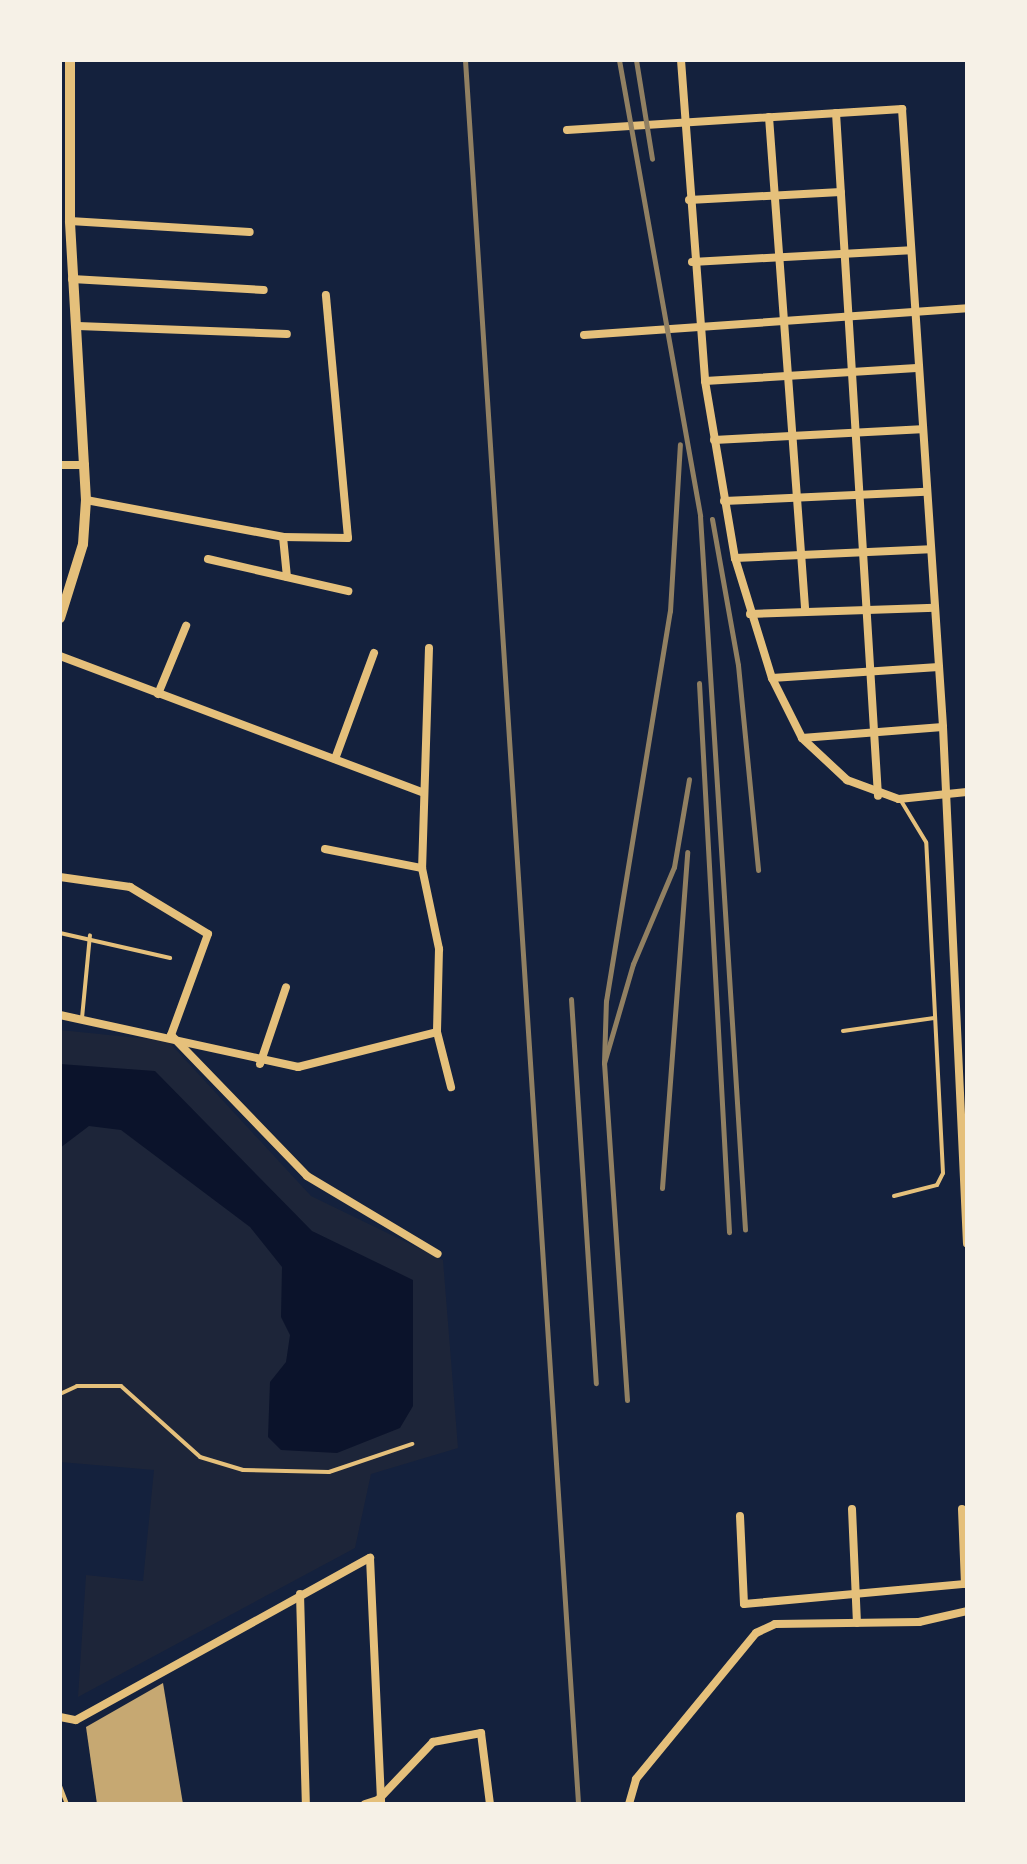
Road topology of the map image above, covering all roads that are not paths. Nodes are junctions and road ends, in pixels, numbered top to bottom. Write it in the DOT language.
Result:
graph roads {
  1 [pos="70,60"];
  2 [pos="681,60"];
  3 [pos="836,113"];
  4 [pos="770,118"];
  5 [pos="685,122"];
  6 [pos="567,130"];
  7 [pos="841,192"];
  8 [pos="774,196"];
  9 [pos="688,200"];
  10 [pos="65,204"];
  11 [pos="70,221"];
  12 [pos="250,232"];
  13 [pos="911,250"];
  14 [pos="844,254"];
  15 [pos="778,257"];
  16 [pos="692,262"];
  17 [pos="72,279"];
  18 [pos="264,290"];
  19 [pos="326,295"];
  20 [pos="967,308"];
  21 [pos="914,312"];
  22 [pos="847,316"];
  23 [pos="782,319"];
  24 [pos="697,324"];
  25 [pos="78,326"];
  26 [pos="287,334"];
  27 [pos="584,335"];
  28 [pos="917,368"];
  29 [pos="851,372"];
  30 [pos="788,376"];
  31 [pos="705,380"];
  32 [pos="921,429"];
  33 [pos="855,433"];
  34 [pos="792,436"];
  35 [pos="714,440"];
  36 [pos="85,465"];
  37 [pos="60,466"];
  38 [pos="926,492"];
  39 [pos="859,496"];
  40 [pos="798,498"];
  41 [pos="86,500"];
  42 [pos="724,501"];
  43 [pos="283,537"];
  44 [pos="930,549"];
  45 [pos="862,552"];
  46 [pos="801,554"];
  47 [pos="735,558"];
  48 [pos="208,559"];
  49 [pos="286,577"];
  50 [pos="66,585"];
  51 [pos="348,592"];
  52 [pos="934,608"];
  53 [pos="866,610"];
  54 [pos="805,612"];
  55 [pos="750,614"];
  56 [pos="60,618"];
  57 [pos="186,626"];
  58 [pos="429,648"];
  59 [pos="374,653"];
  60 [pos="60,656"];
  61 [pos="939,667"];
  62 [pos="870,671"];
  63 [pos="772,678"];
  64 [pos="158,694"];
  65 [pos="943,727"];
  66 [pos="874,733"];
  67 [pos="802,738"];
  68 [pos="335,759"];
  69 [pos="422,792"];
  70 [pos="967,792"];
  71 [pos="945,795"];
  72 [pos="878,796"];
  73 [pos="900,799"];
  74 [pos="325,849"];
  75 [pos="422,868"];
  76 [pos="60,876"];
  77 [pos="60,933"];
  78 [pos="90,935"];
  79 [pos="170,958"];
  80 [pos="286,988"];
  81 [pos="60,1015"];
  82 [pos="82,1018"];
  83 [pos="934,1018"];
  84 [pos="844,1031"];
  85 [pos="436,1032"];
  86 [pos="172,1034"];
  87 [pos="260,1064"];
  88 [pos="450,1087"];
  89 [pos="894,1196"];
  90 [pos="967,1242"];
  91 [pos="438,1254"];
  92 [pos="60,1394"];
  93 [pos="412,1444"];
  94 [pos="852,1509"];
  95 [pos="962,1509"];
  96 [pos="740,1516"];
  97 [pos="300,1594"];
  98 [pos="856,1597"];
  99 [pos="967,1610"];
  100 [pos="857,1623"];
  101 [pos="60,1717"];
  102 [pos="60,1786"];
  103 [pos="380,1802"];
  104 [pos="67,1804"];
  105 [pos="306,1804"];
  106 [pos="365,1804"];
  107 [pos="490,1804"];
  108 [pos="630,1804"];
  1 -- 10 [label="main road"];
  2 -- 5 [label="street"];
  3 -- 4 [label="street"];
  3 -- 7 [label="street"];
  3 -- 13 [label="street"];
  4 -- 5 [label="street"];
  4 -- 8 [label="street"];
  5 -- 6 [label="street"];
  5 -- 9 [label="street"];
  7 -- 8 [label="street"];
  7 -- 14 [label="street"];
  8 -- 9 [label="street"];
  8 -- 15 [label="street"];
  9 -- 16 [label="street"];
  10 -- 11 [label="main road"];
  11 -- 12 [label="street"];
  11 -- 17 [label="main road"];
  13 -- 14 [label="street"];
  13 -- 21 [label="street"];
  14 -- 15 [label="street"];
  14 -- 22 [label="street"];
  15 -- 16 [label="street"];
  15 -- 23 [label="street"];
  16 -- 24 [label="street"];
  17 -- 18 [label="street"];
  17 -- 25 [label="main road"];
  19 -- 43 [label="street"];
  20 -- 21 [label="street"];
  21 -- 22 [label="street"];
  21 -- 28 [label="street"];
  22 -- 23 [label="street"];
  22 -- 29 [label="street"];
  23 -- 24 [label="street"];
  23 -- 30 [label="street"];
  24 -- 27 [label="street"];
  24 -- 31 [label="street"];
  25 -- 26 [label="street"];
  25 -- 36 [label="main road"];
  28 -- 29 [label="street"];
  28 -- 32 [label="street"];
  29 -- 30 [label="street"];
  29 -- 33 [label="street"];
  30 -- 31 [label="street"];
  30 -- 34 [label="street"];
  31 -- 35 [label="street"];
  32 -- 33 [label="street"];
  32 -- 38 [label="street"];
  33 -- 34 [label="street"];
  33 -- 39 [label="street"];
  34 -- 35 [label="street"];
  34 -- 40 [label="street"];
  35 -- 42 [label="street"];
  36 -- 37 [label="street"];
  36 -- 41 [label="main road"];
  38 -- 39 [label="street"];
  38 -- 44 [label="street"];
  39 -- 40 [label="street"];
  39 -- 45 [label="street"];
  40 -- 42 [label="street"];
  40 -- 46 [label="street"];
  41 -- 43 [label="street"];
  41 -- 50 [label="main road"];
  42 -- 47 [label="street"];
  43 -- 49 [label="street"];
  44 -- 45 [label="street"];
  44 -- 52 [label="street"];
  45 -- 46 [label="street"];
  45 -- 53 [label="street"];
  46 -- 47 [label="street"];
  46 -- 54 [label="street"];
  47 -- 55 [label="street"];
  48 -- 49 [label="street"];
  49 -- 51 [label="street"];
  50 -- 56 [label="main road"];
  52 -- 53 [label="street"];
  52 -- 61 [label="street"];
  53 -- 54 [label="street"];
  53 -- 62 [label="street"];
  54 -- 55 [label="street"];
  55 -- 63 [label="street"];
  57 -- 64 [label="street"];
  58 -- 69 [label="street"];
  59 -- 68 [label="street"];
  60 -- 64 [label="street"];
  61 -- 62 [label="street"];
  61 -- 65 [label="street"];
  62 -- 63 [label="street"];
  62 -- 66 [label="street"];
  63 -- 67 [label="street"];
  64 -- 68 [label="street"];
  65 -- 66 [label="street"];
  65 -- 71 [label="street"];
  66 -- 67 [label="street"];
  66 -- 72 [label="street"];
  67 -- 72 [label="street"];
  68 -- 69 [label="street"];
  69 -- 75 [label="street"];
  70 -- 71 [label="street"];
  71 -- 73 [label="street"];
  71 -- 90 [label="street"];
  72 -- 73 [label="street"];
  73 -- 83 [label="lane"];
  74 -- 75 [label="street"];
  75 -- 85 [label="street"];
  76 -- 86 [label="street"];
  77 -- 78 [label="lane"];
  78 -- 79 [label="lane"];
  78 -- 82 [label="lane"];
  80 -- 87 [label="street"];
  81 -- 82 [label="street"];
  82 -- 86 [label="street"];
  83 -- 84 [label="lane"];
  83 -- 89 [label="lane"];
  85 -- 87 [label="street"];
  85 -- 88 [label="street"];
  86 -- 87 [label="street"];
  86 -- 91 [label="street"];
  92 -- 93 [label="lane"];
  94 -- 98 [label="street"];
  95 -- 98 [label="street"];
  96 -- 98 [label="street"];
  97 -- 101 [label="street"];
  97 -- 103 [label="street"];
  97 -- 105 [label="street"];
  98 -- 100 [label="street"];
  99 -- 100 [label="street"];
  100 -- 108 [label="street"];
  102 -- 104 [label="lane"];
  103 -- 106 [label="street"];
  103 -- 107 [label="street"];
}
